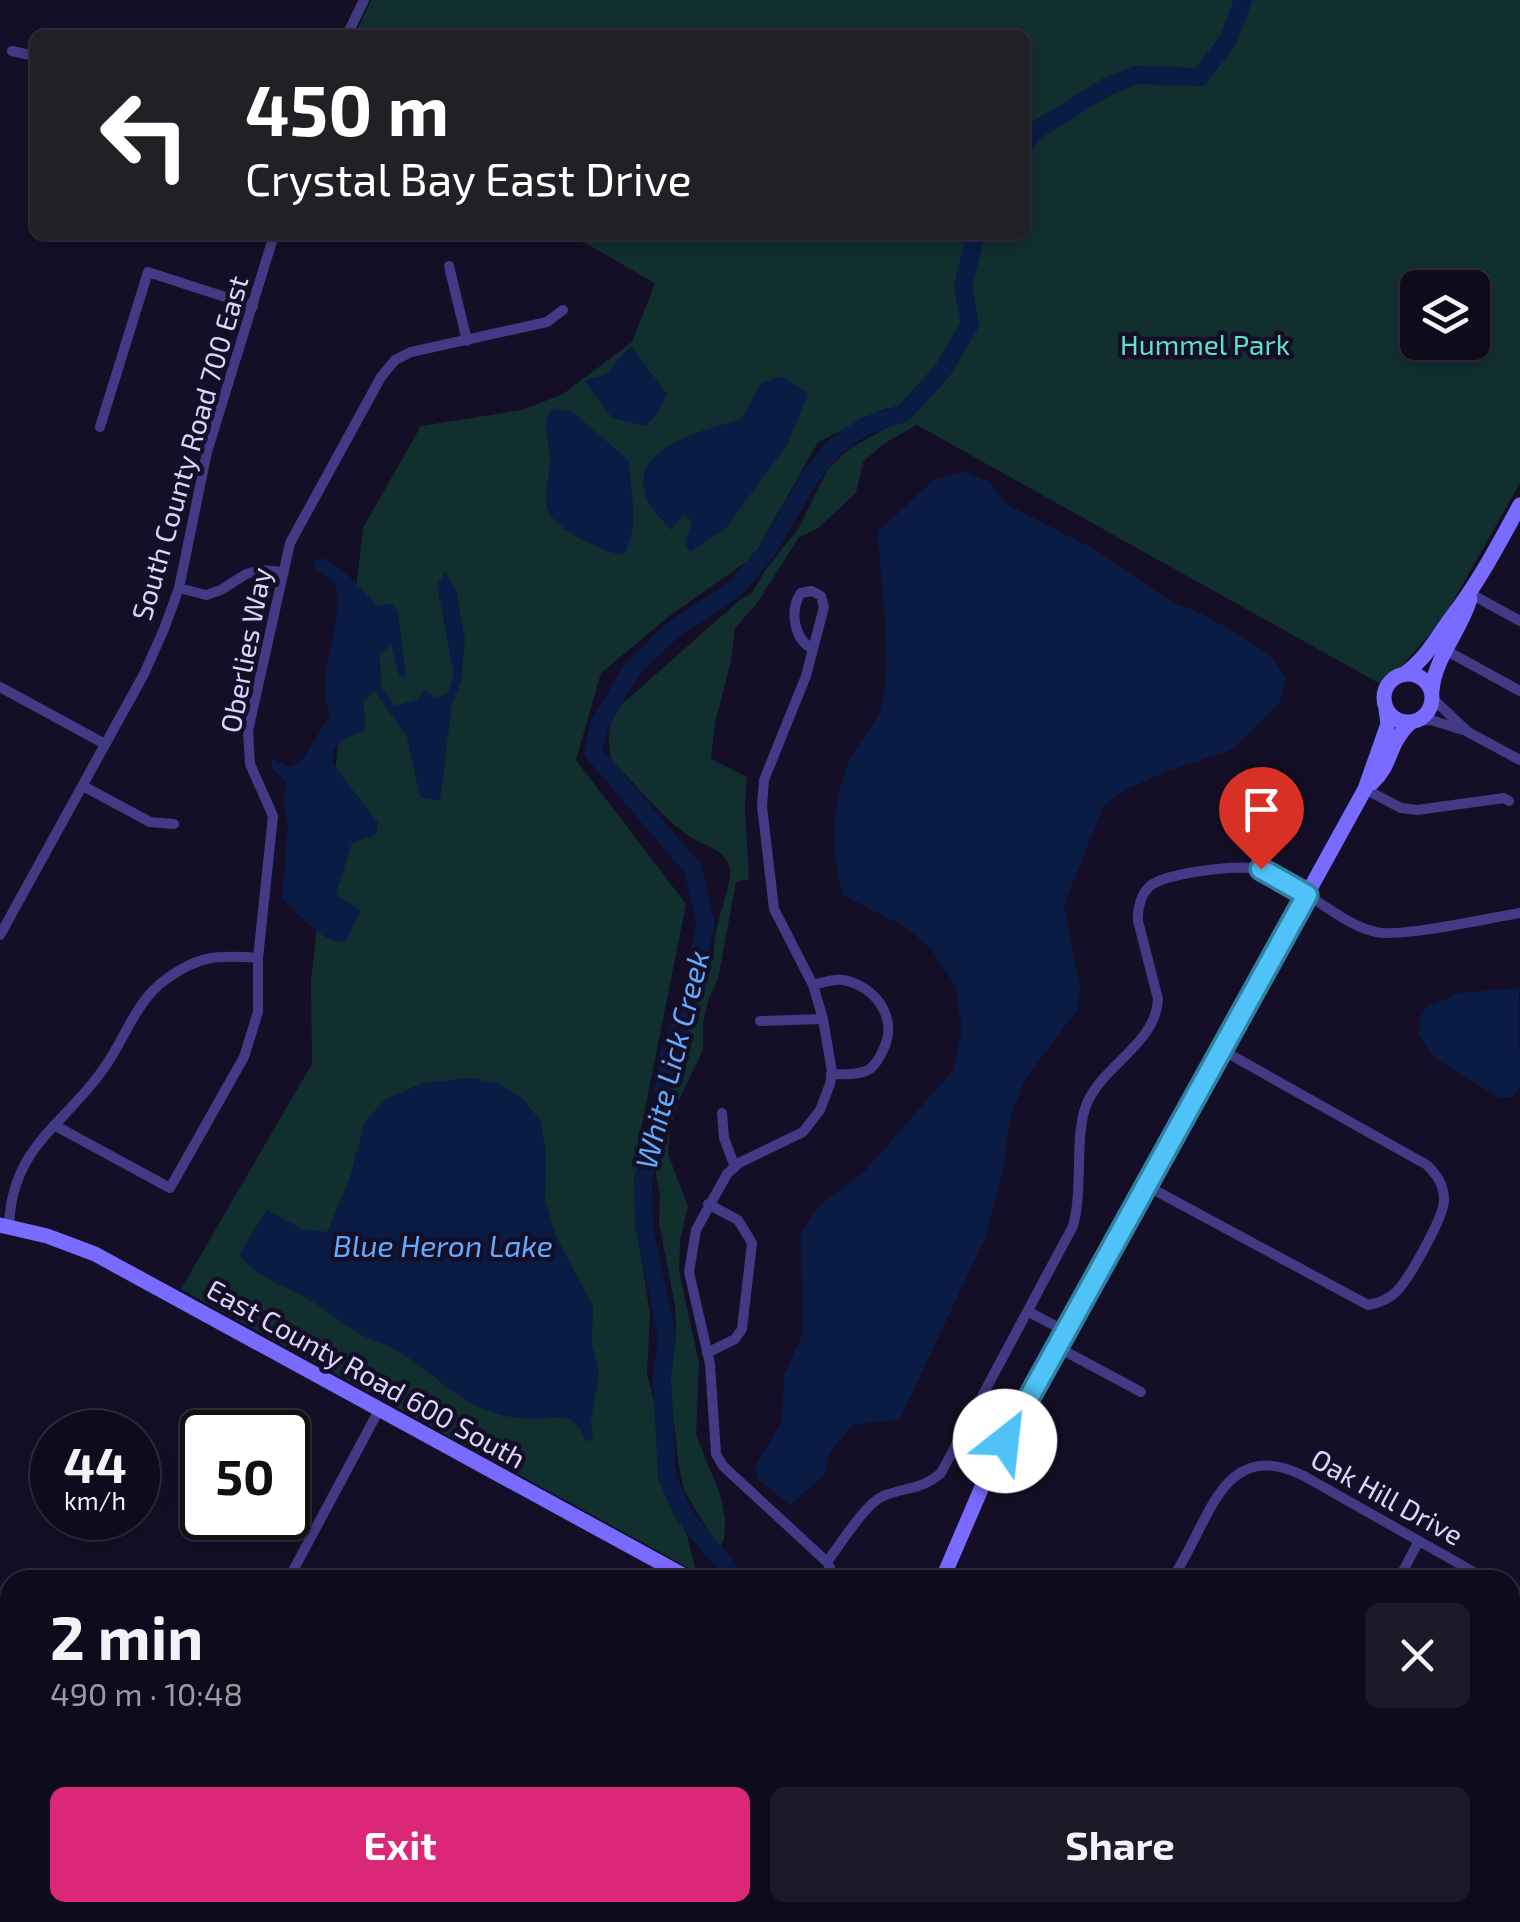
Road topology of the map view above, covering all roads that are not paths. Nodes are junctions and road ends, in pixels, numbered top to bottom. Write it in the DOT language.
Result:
graph roads {
  1 [pos="364,0"];
  2 [pos="349,30"];
  3 [pos="12,51"];
  4 [pos="30,55"];
  5 [pos="273,240"];
  6 [pos="449,266"];
  7 [pos="253,306"];
  8 [pos="564,310"];
  9 [pos="467,341"];
  10 [pos="100,427"];
  11 [pos="1520,505"];
  12 [pos="284,572"];
  13 [pos="178,588"];
  14 [pos="1471,594"];
  15 [pos="1520,621"];
  16 [pos="813,649"];
  17 [pos="1448,651"];
  18 [pos="1402,674"];
  19 [pos="0,688"];
  20 [pos="1520,690"];
  21 [pos="1432,695"];
  22 [pos="1386,709"];
  23 [pos="1414,722"];
  24 [pos="1468,732"];
  25 [pos="105,744"];
  26 [pos="1520,760"];
  27 [pos="84,786"];
  28 [pos="1365,789"];
  29 [pos="1509,801"];
  30 [pos="174,824"];
  31 [pos="1307,895"];
  32 [pos="1520,913"];
  33 [pos="0,935"];
  34 [pos="258,958"];
  35 [pos="813,985"];
  36 [pos="823,1019"];
  37 [pos="760,1021"];
  38 [pos="1222,1050"];
  39 [pos="832,1074"];
  40 [pos="722,1113"];
  41 [pos="54,1125"];
  42 [pos="734,1168"];
  43 [pos="1147,1186"];
  44 [pos="708,1204"];
  45 [pos="3,1227"];
  46 [pos="1029,1312"];
  47 [pos="1065,1331"];
  48 [pos="1057,1347"];
  49 [pos="708,1353"];
  50 [pos="1140,1392"];
  51 [pos="378,1410"];
  52 [pos="1418,1541"];
  53 [pos="827,1562"];
  54 [pos="293,1570"];
  55 [pos="673,1570"];
  56 [pos="831,1570"];
  57 [pos="946,1570"];
  58 [pos="1177,1570"];
  59 [pos="1403,1570"];
  60 [pos="1470,1570"];
  1 -- 2 [label="street"];
  3 -- 4 [label="street"];
  5 -- 7 [label="street, South County Road 700 East"];
  6 -- 9 [label="street"];
  7 -- 10 [label="street"];
  7 -- 13 [label="street, South County Road 700 East"];
  8 -- 9 [label="street, Oberlies Way"];
  9 -- 12 [label="street, Oberlies Way"];
  11 -- 14 [label="main road"];
  12 -- 13 [label="street"];
  12 -- 34 [label="street, Oberlies Way"];
  13 -- 25 [label="street, South County Road 700 East"];
  14 -- 15 [label="street"];
  14 -- 17 [label="main road"];
  14 -- 18 [label="main road"];
  16 -- 16 [label="street"];
  16 -- 35 [label="street"];
  17 -- 20 [label="street"];
  17 -- 21 [label="main road"];
  18 -- 21 [label="main road"];
  18 -- 22 [label="main road"];
  19 -- 25 [label="street"];
  21 -- 23 [label="main road"];
  21 -- 24 [label="street"];
  22 -- 23 [label="main road"];
  22 -- 28 [label="main road"];
  23 -- 24 [label="street"];
  23 -- 28 [label="main road"];
  24 -- 26 [label="street"];
  25 -- 27 [label="street, South County Road 700 East"];
  27 -- 30 [label="street"];
  27 -- 33 [label="street, South County Road 700 East"];
  28 -- 29 [label="street"];
  28 -- 31 [label="main road"];
  31 -- 32 [label="street"];
  31 -- 38 [label="main road"];
  31 -- 46 [label="street"];
  34 -- 41 [label="street"];
  34 -- 41 [label="street, Oberlies Way"];
  35 -- 36 [label="street"];
  35 -- 39 [label="street"];
  36 -- 37 [label="street"];
  36 -- 39 [label="street"];
  38 -- 43 [label="main road"];
  38 -- 43 [label="street"];
  39 -- 42 [label="street"];
  40 -- 42 [label="street"];
  41 -- 45 [label="street"];
  42 -- 44 [label="street"];
  43 -- 47 [label="main road"];
  44 -- 49 [label="street"];
  44 -- 49 [label="street"];
  45 -- 51 [label="main road, East County Road 600 South"];
  46 -- 47 [label="street"];
  46 -- 53 [label="street"];
  47 -- 48 [label="main road"];
  48 -- 50 [label="street"];
  48 -- 57 [label="main road"];
  49 -- 53 [label="street"];
  51 -- 54 [label="street"];
  51 -- 55 [label="main road, East County Road 600 South"];
  52 -- 58 [label="street, Oak Hill Drive"];
  52 -- 59 [label="street"];
  52 -- 60 [label="street, Oak Hill Drive"];
  53 -- 56 [label="street"];
}
